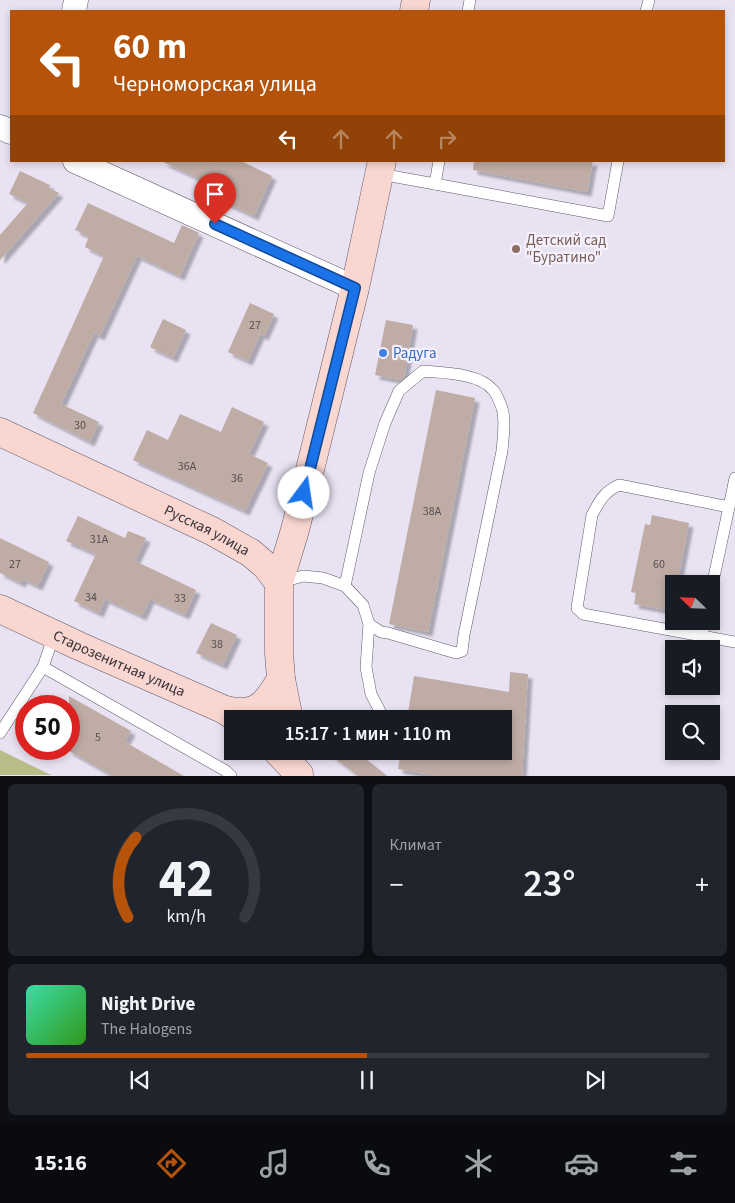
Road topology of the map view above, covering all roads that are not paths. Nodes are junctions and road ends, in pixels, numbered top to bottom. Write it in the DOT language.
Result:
graph roads {
  1 [pos="76,162"];
  2 [pos="439,162"];
  3 [pos="618,162"];
  4 [pos="381,168"];
  5 [pos="435,184"];
  6 [pos="355,288"];
  7 [pos="0,432"];
  8 [pos="735,478"];
  9 [pos="729,507"];
  10 [pos="295,530"];
  11 [pos="251,553"];
  12 [pos="715,575"];
  13 [pos="279,583"];
  14 [pos="345,586"];
  15 [pos="0,609"];
  16 [pos="369,624"];
  17 [pos="703,630"];
  18 [pos="54,634"];
  19 [pos="702,636"];
  20 [pos="735,642"];
  21 [pos="43,667"];
  22 [pos="281,679"];
  23 [pos="224,710"];
  24 [pos="255,710"];
  25 [pos="286,710"];
  26 [pos="379,710"];
  27 [pos="0,733"];
  28 [pos="232,776"];
  1 -- 6 [label="street"];
  2 -- 5 [label="lane"];
  3 -- 5 [label="lane"];
  4 -- 5 [label="lane"];
  4 -- 6 [label="main road"];
  6 -- 10 [label="main road"];
  7 -- 11 [label="main road, Русская улица"];
  8 -- 9 [label="lane"];
  9 -- 12 [label="lane"];
  9 -- 19 [label="lane"];
  10 -- 11 [label="main road"];
  10 -- 13 [label="main road"];
  11 -- 13 [label="main road, Русская улица"];
  13 -- 14 [label="lane"];
  13 -- 22 [label="main road"];
  14 -- 16 [label="lane"];
  14 -- 16 [label="lane"];
  15 -- 18 [label="main road, Старозенитная улица"];
  16 -- 26 [label="lane"];
  17 -- 19 [label="lane"];
  18 -- 21 [label="lane"];
  18 -- 23 [label="main road, Старозенитная улица"];
  19 -- 20 [label="lane"];
  21 -- 27 [label="lane"];
  21 -- 28 [label="lane"];
  22 -- 24 [label="main road, Старозенитная улица"];
  22 -- 25 [label="main road"];
}
